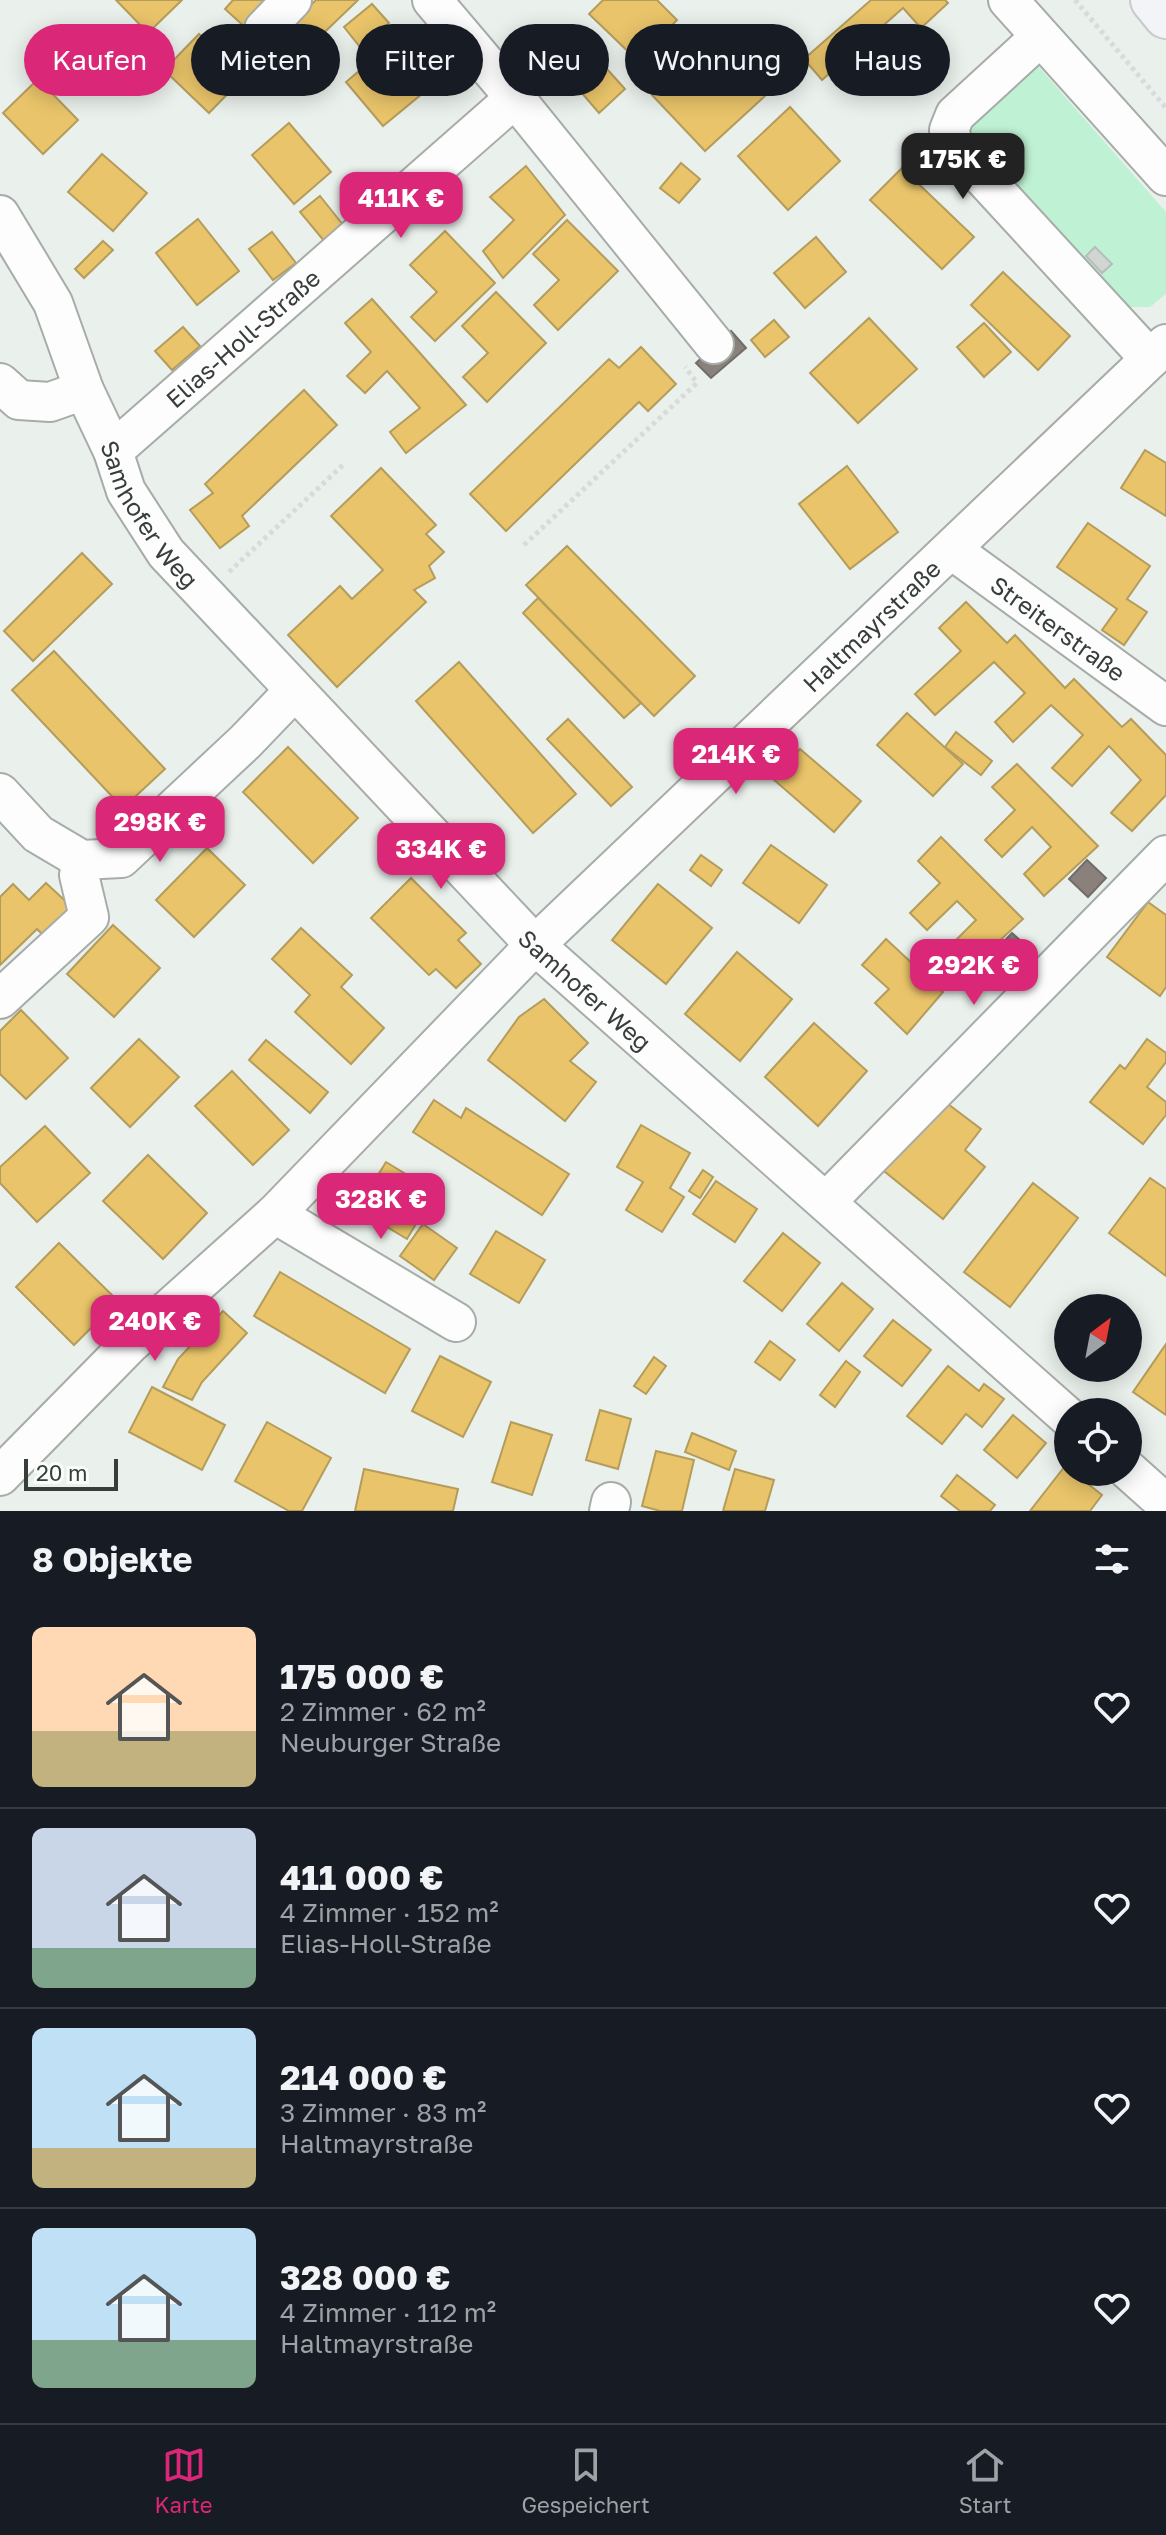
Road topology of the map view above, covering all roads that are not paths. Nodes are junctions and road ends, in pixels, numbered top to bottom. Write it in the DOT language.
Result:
graph roads {
  1 [pos="292,0"];
  2 [pos="432,0"];
  3 [pos="1008,0"];
  4 [pos="1153,0"];
  5 [pos="1166,16"];
  6 [pos="269,24"];
  7 [pos="1040,37"];
  8 [pos="515,98"];
  9 [pos="1166,176"];
  10 [pos="0,215"];
  11 [pos="708,336"];
  12 [pos="1158,351"];
  13 [pos="0,383"];
  14 [pos="84,390"];
  15 [pos="113,451"];
  16 [pos="952,550"];
  17 [pos="294,691"];
  18 [pos="1166,706"];
  19 [pos="0,793"];
  20 [pos="1166,855"];
  21 [pos="82,860"];
  22 [pos="535,945"];
  23 [pos="0,999"];
  24 [pos="826,1202"];
  25 [pos="275,1214"];
  26 [pos="456,1322"];
  27 [pos="1054,1405"];
  28 [pos="0,1476"];
  29 [pos="1142,1483"];
  30 [pos="1166,1504"];
  1 -- 6 [label="street"];
  2 -- 8 [label="street"];
  3 -- 7 [label="street"];
  4 -- 5 [label="main road"];
  7 -- 9 [label="street"];
  7 -- 12 [label="street"];
  8 -- 11 [label="street"];
  8 -- 15 [label="street, Elias-Holl-Straße"];
  10 -- 14 [label="street, Samhofer Weg"];
  12 -- 16 [label="street, Haltmayrstraße"];
  13 -- 14 [label="street"];
  14 -- 15 [label="street, Samhofer Weg"];
  15 -- 17 [label="street, Samhofer Weg"];
  16 -- 18 [label="street, Streiterstraße"];
  16 -- 22 [label="street, Haltmayrstraße"];
  17 -- 21 [label="street"];
  17 -- 22 [label="street, Samhofer Weg"];
  19 -- 21 [label="street"];
  20 -- 24 [label="street"];
  21 -- 23 [label="street"];
  22 -- 24 [label="street, Samhofer Weg"];
  22 -- 25 [label="street, Haltmayrstraße"];
  24 -- 27 [label="street, Samhofer Weg"];
  25 -- 26 [label="street"];
  25 -- 28 [label="street, Haltmayrstraße"];
  29 -- 30 [label="street"];
}
